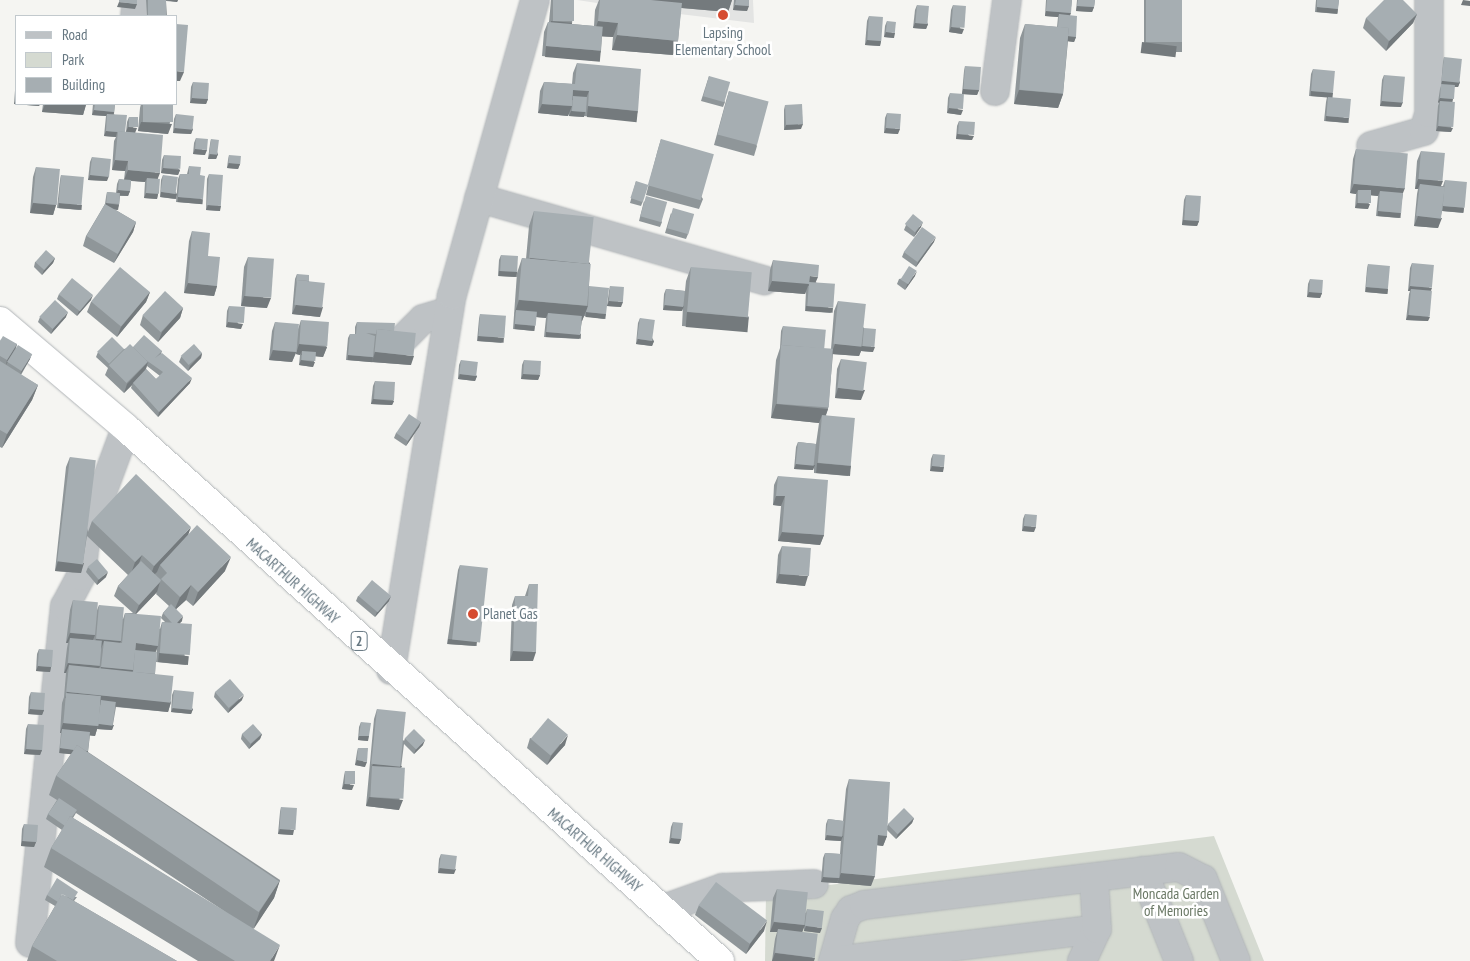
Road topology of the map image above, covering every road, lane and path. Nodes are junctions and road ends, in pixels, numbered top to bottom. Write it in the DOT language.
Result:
graph roads {
  1 [pos="137,0"];
  2 [pos="535,0"];
  3 [pos="1007,0"];
  4 [pos="1429,0"];
  5 [pos="135,15"];
  6 [pos="994,91"];
  7 [pos="1370,146"];
  8 [pos="479,198"];
  9 [pos="764,280"];
  10 [pos="450,312"];
  11 [pos="0,321"];
  12 [pos="404,338"];
  13 [pos="126,428"];
  14 [pos="391,670"];
  15 [pos="1143,871"];
  16 [pos="1094,878"];
  17 [pos="814,884"];
  18 [pos="662,909"];
  19 [pos="1097,929"];
  20 [pos="30,943"];
  21 [pos="720,961"];
  22 [pos="834,961"];
  23 [pos="1082,961"];
  24 [pos="1179,961"];
  25 [pos="1236,961"];
  1 -- 5 [label="street"];
  2 -- 8 [label="street"];
  3 -- 6 [label="street"];
  4 -- 7 [label="street"];
  8 -- 9 [label="street"];
  8 -- 10 [label="street"];
  10 -- 12 [label="street"];
  10 -- 14 [label="street"];
  11 -- 13 [label="highway, MACARTHUR HIGHWAY / 2"];
  13 -- 14 [label="highway, MACARTHUR HIGHWAY / 2"];
  13 -- 20 [label="street"];
  14 -- 18 [label="highway, MACARTHUR HIGHWAY / 2"];
  15 -- 16 [label="street"];
  15 -- 24 [label="street"];
  15 -- 25 [label="street"];
  16 -- 19 [label="street"];
  16 -- 22 [label="street"];
  17 -- 18 [label="street"];
  18 -- 21 [label="highway, MACARTHUR HIGHWAY / 2"];
  19 -- 22 [label="street"];
  19 -- 23 [label="street"];
}
